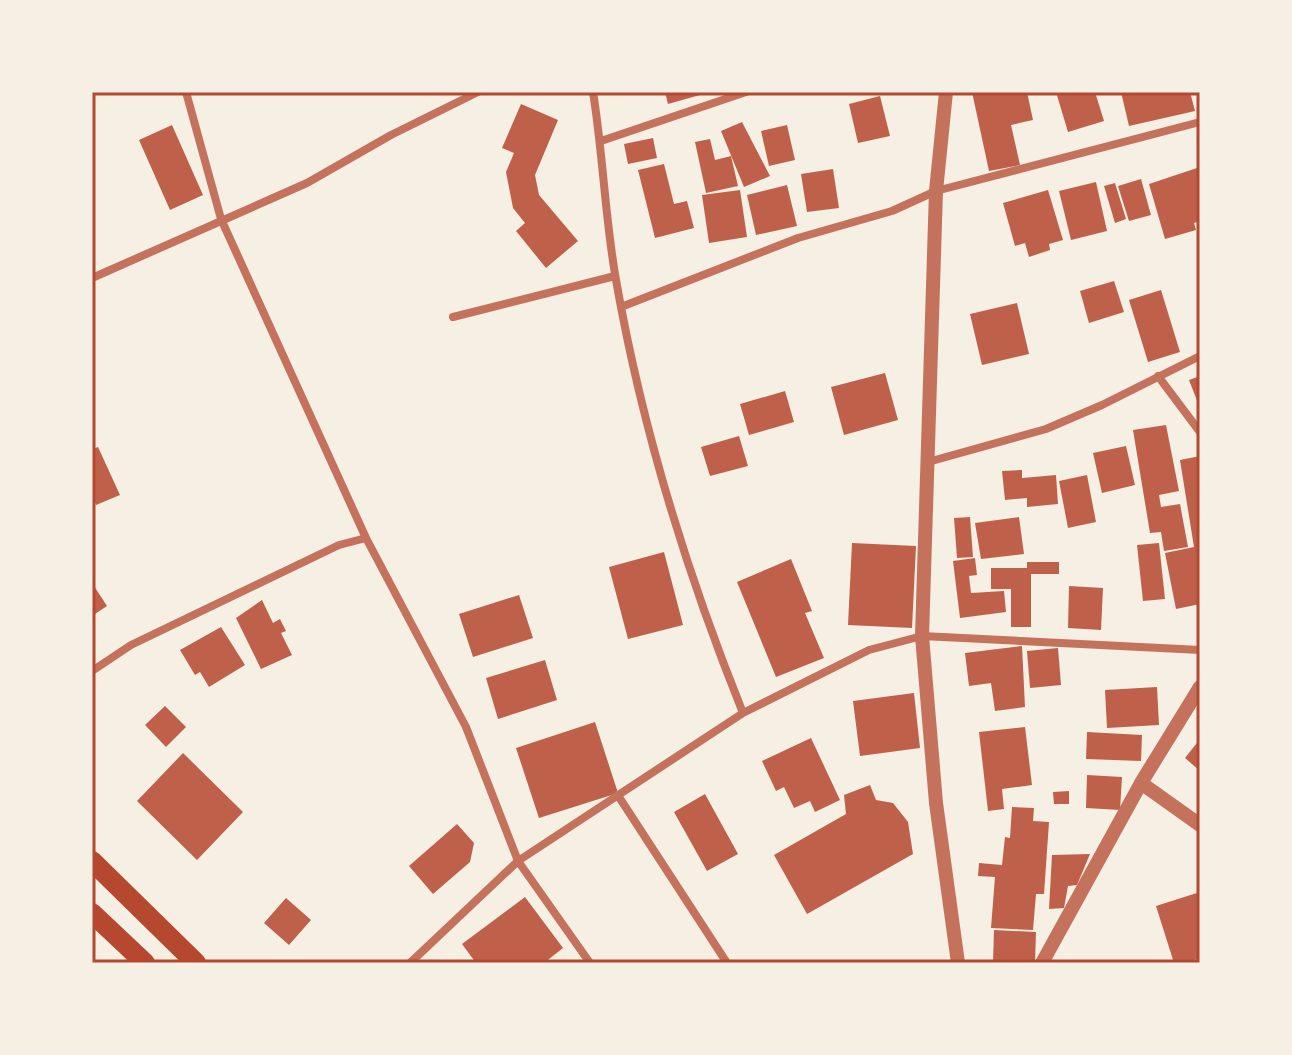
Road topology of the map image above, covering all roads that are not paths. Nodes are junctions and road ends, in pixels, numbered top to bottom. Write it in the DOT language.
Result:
graph roads {
  1 [pos="186,92"];
  2 [pos="478,92"];
  3 [pos="593,92"];
  4 [pos="746,92"];
  5 [pos="946,92"];
  6 [pos="1200,122"];
  7 [pos="601,141"];
  8 [pos="936,191"];
  9 [pos="221,219"];
  10 [pos="615,276"];
  11 [pos="92,278"];
  12 [pos="621,307"];
  13 [pos="453,317"];
  14 [pos="1200,356"];
  15 [pos="1158,376"];
  16 [pos="1200,432"];
  17 [pos="928,462"];
  18 [pos="366,538"];
  19 [pos="922,636"];
  20 [pos="1200,650"];
  21 [pos="92,671"];
  22 [pos="1200,687"];
  23 [pos="743,713"];
  24 [pos="1141,783"];
  25 [pos="619,797"];
  26 [pos="1200,825"];
  27 [pos="92,861"];
  28 [pos="518,861"];
  29 [pos="92,913"];
  30 [pos="144,963"];
  31 [pos="196,963"];
  32 [pos="410,963"];
  33 [pos="590,963"];
  34 [pos="727,963"];
  35 [pos="958,963"];
  36 [pos="1042,963"];
  1 -- 9 [label="street"];
  2 -- 9 [label="street"];
  3 -- 7 [label="street"];
  4 -- 7 [label="street"];
  5 -- 8 [label="street"];
  6 -- 8 [label="street"];
  7 -- 10 [label="street"];
  8 -- 12 [label="street"];
  8 -- 17 [label="street"];
  9 -- 11 [label="street"];
  9 -- 18 [label="street"];
  10 -- 12 [label="street"];
  10 -- 13 [label="street"];
  12 -- 23 [label="street"];
  14 -- 15 [label="street"];
  15 -- 16 [label="street"];
  15 -- 17 [label="street"];
  17 -- 19 [label="street"];
  18 -- 21 [label="street"];
  18 -- 28 [label="street"];
  19 -- 20 [label="street"];
  19 -- 23 [label="street"];
  19 -- 35 [label="street"];
  22 -- 24 [label="street"];
  23 -- 25 [label="street"];
  24 -- 26 [label="street"];
  24 -- 36 [label="street"];
  25 -- 28 [label="street"];
  25 -- 34 [label="street"];
  27 -- 31 [label="highway"];
  28 -- 32 [label="street"];
  28 -- 33 [label="street"];
  29 -- 30 [label="highway"];
}
